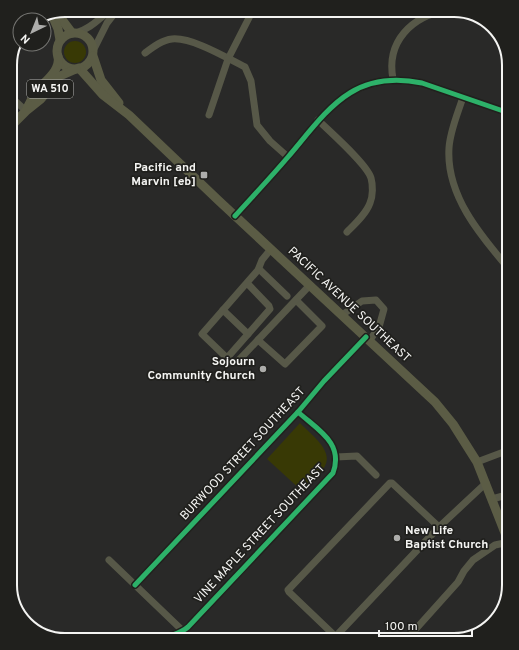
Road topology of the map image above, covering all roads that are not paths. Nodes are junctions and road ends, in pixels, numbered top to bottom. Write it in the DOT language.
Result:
graph roads {
  1 [pos="62,17"];
  2 [pos="101,17"];
  3 [pos="112,17"];
  4 [pos="249,17"];
  5 [pos="426,17"];
  6 [pos="54,19"];
  7 [pos="75,32"];
  8 [pos="60,40"];
  9 [pos="93,53"];
  10 [pos="145,53"];
  11 [pos="58,56"];
  12 [pos="228,59"];
  13 [pos="77,69"];
  14 [pos="393,80"];
  15 [pos="463,97"];
  16 [pos="17,103"];
  17 [pos="26,111"];
  18 [pos="502,111"];
  19 [pos="129,115"];
  20 [pos="209,115"];
  21 [pos="17,120"];
  22 [pos="318,120"];
  23 [pos="288,157"];
  24 [pos="235,216"];
  25 [pos="347,232"];
  26 [pos="271,249"];
  27 [pos="502,261"];
  28 [pos="259,269"];
  29 [pos="246,283"];
  30 [pos="310,286"];
  31 [pos="287,296"];
  32 [pos="296,300"];
  33 [pos="223,310"];
  34 [pos="342,315"];
  35 [pos="248,334"];
  36 [pos="368,339"];
  37 [pos="258,340"];
  38 [pos="238,361"];
  39 [pos="298,412"];
  40 [pos="502,453"];
  41 [pos="336,456"];
  42 [pos="478,462"];
  43 [pos="376,475"];
  44 [pos="486,483"];
  45 [pos="502,496"];
  46 [pos="492,499"];
  47 [pos="502,524"];
  48 [pos="439,527"];
  49 [pos="502,544"];
  50 [pos="108,560"];
  51 [pos="135,585"];
  52 [pos="183,631"];
  53 [pos="178,633"];
  54 [pos="332,633"];
  55 [pos="339,633"];
  56 [pos="412,633"];
  1 -- 7 [label="main road"];
  2 -- 7 [label="street"];
  3 -- 9 [label="street"];
  4 -- 12 [label="street"];
  5 -- 14 [label="street"];
  6 -- 8 [label="main road, WA 510"];
  7 -- 8 [label="main road"];
  7 -- 9 [label="main road"];
  8 -- 11 [label="main road, WA 510"];
  9 -- 13 [label="main road, WA 510"];
  9 -- 19 [label="main road, PACIFIC AVENUE SOUTHEAST"];
  10 -- 12 [label="street"];
  11 -- 13 [label="main road, WA 510"];
  11 -- 17 [label="main road, WA 510"];
  12 -- 20 [label="street"];
  12 -- 23 [label="street"];
  13 -- 17 [label="main road, WA 510"];
  13 -- 19 [label="main road, PACIFIC AVENUE SOUTHEAST"];
  14 -- 15 [label="street"];
  14 -- 22 [label="street"];
  15 -- 18 [label="street"];
  15 -- 27 [label="street"];
  16 -- 17 [label="street"];
  17 -- 21 [label="main road, WA 510"];
  19 -- 24 [label="main road, PACIFIC AVENUE SOUTHEAST"];
  22 -- 23 [label="street"];
  22 -- 25 [label="street"];
  23 -- 24 [label="street"];
  24 -- 26 [label="main road, PACIFIC AVENUE SOUTHEAST"];
  26 -- 28 [label="street"];
  26 -- 30 [label="main road, PACIFIC AVENUE SOUTHEAST"];
  28 -- 29 [label="street"];
  28 -- 31 [label="street"];
  29 -- 33 [label="street"];
  29 -- 35 [label="street"];
  30 -- 32 [label="street"];
  30 -- 34 [label="main road, PACIFIC AVENUE SOUTHEAST"];
  32 -- 37 [label="street"];
  32 -- 37 [label="street"];
  33 -- 35 [label="street"];
  33 -- 35 [label="street"];
  34 -- 36 [label="main road, PACIFIC AVENUE SOUTHEAST"];
  34 -- 36 [label="street, BURWOOD STREET SOUTHEAST"];
  36 -- 39 [label="street, BURWOOD STREET SOUTHEAST"];
  36 -- 42 [label="main road, PACIFIC AVENUE SOUTHEAST"];
  37 -- 38 [label="street"];
  39 -- 41 [label="street, VINE MAPLE STREET SOUTHEAST"];
  39 -- 51 [label="street, BURWOOD STREET SOUTHEAST"];
  40 -- 42 [label="street"];
  41 -- 43 [label="street"];
  41 -- 52 [label="street, VINE MAPLE STREET SOUTHEAST"];
  42 -- 44 [label="main road, PACIFIC AVENUE SOUTHEAST"];
  44 -- 46 [label="main road, PACIFIC AVENUE SOUTHEAST"];
  44 -- 48 [label="street"];
  45 -- 46 [label="street"];
  46 -- 47 [label="main road, PACIFIC AVENUE SOUTHEAST"];
  48 -- 54 [label="street"];
  48 -- 55 [label="street"];
  49 -- 56 [label="street"];
  50 -- 51 [label="street"];
  51 -- 52 [label="street"];
  52 -- 53 [label="street, VINE MAPLE STREET SOUTHEAST"];
}
